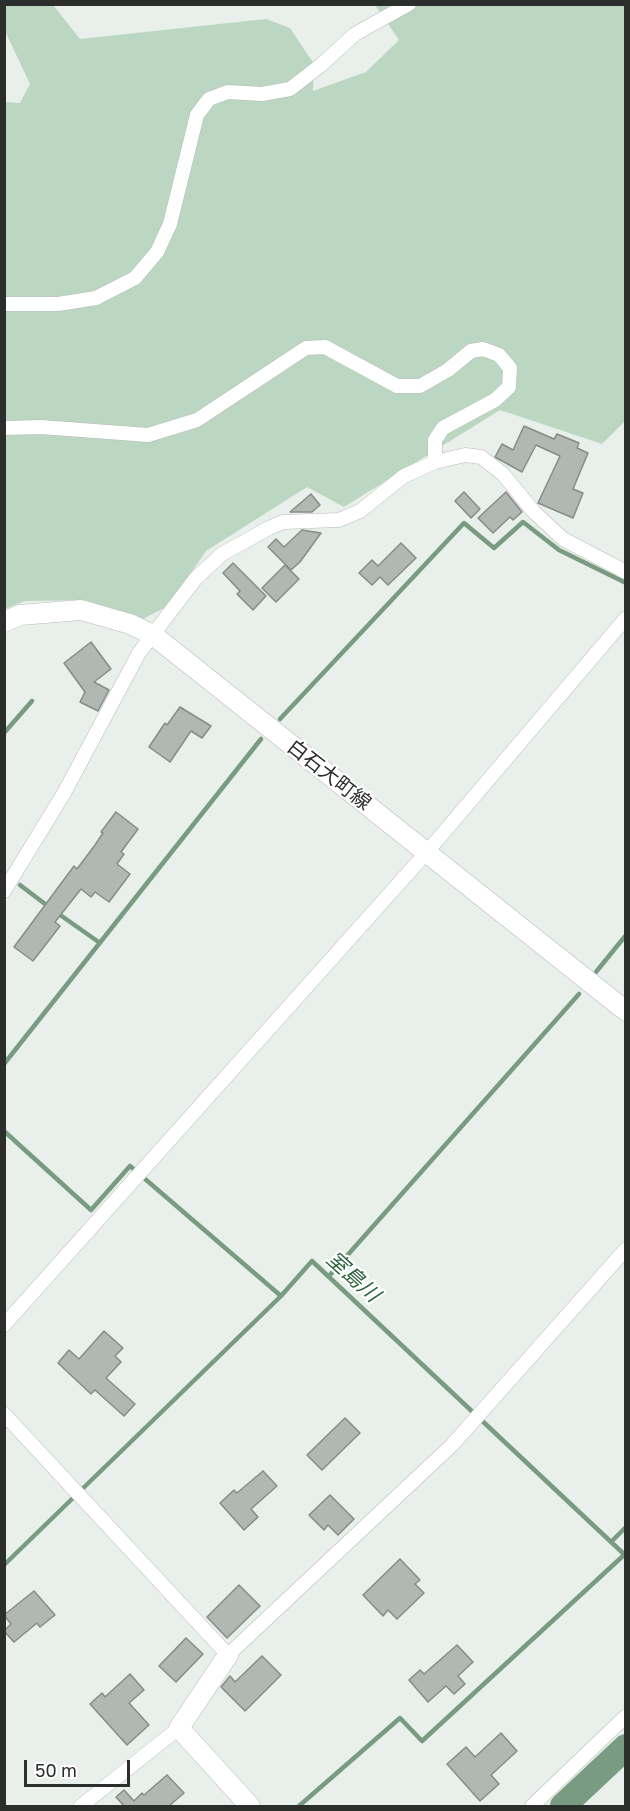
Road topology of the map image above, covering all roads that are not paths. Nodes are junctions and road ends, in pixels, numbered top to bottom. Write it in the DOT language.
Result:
graph roads {
  1 [pos="410,4"];
  2 [pos="4,304"];
  3 [pos="4,428"];
  4 [pos="435,462"];
  5 [pos="626,572"];
  6 [pos="626,618"];
  7 [pos="4,622"];
  8 [pos="153,635"];
  9 [pos="427,852"];
  10 [pos="4,891"];
  11 [pos="626,1011"];
  12 [pos="626,1249"];
  13 [pos="4,1325"];
  14 [pos="4,1414"];
  15 [pos="228,1656"];
  16 [pos="626,1716"];
  17 [pos="179,1728"];
  18 [pos="81,1806"];
  19 [pos="250,1806"];
  20 [pos="532,1806"];
  1 -- 2 [label="street"];
  3 -- 4 [label="street"];
  4 -- 5 [label="street"];
  4 -- 8 [label="street"];
  6 -- 9 [label="street"];
  7 -- 8 [label="main road, 白石大町線"];
  8 -- 9 [label="main road, 白石大町線"];
  8 -- 10 [label="street"];
  9 -- 11 [label="main road, 白石大町線"];
  9 -- 13 [label="street"];
  12 -- 15 [label="street"];
  14 -- 15 [label="street"];
  15 -- 17 [label="main road"];
  16 -- 20 [label="street"];
  17 -- 18 [label="street"];
  17 -- 19 [label="main road"];
}
